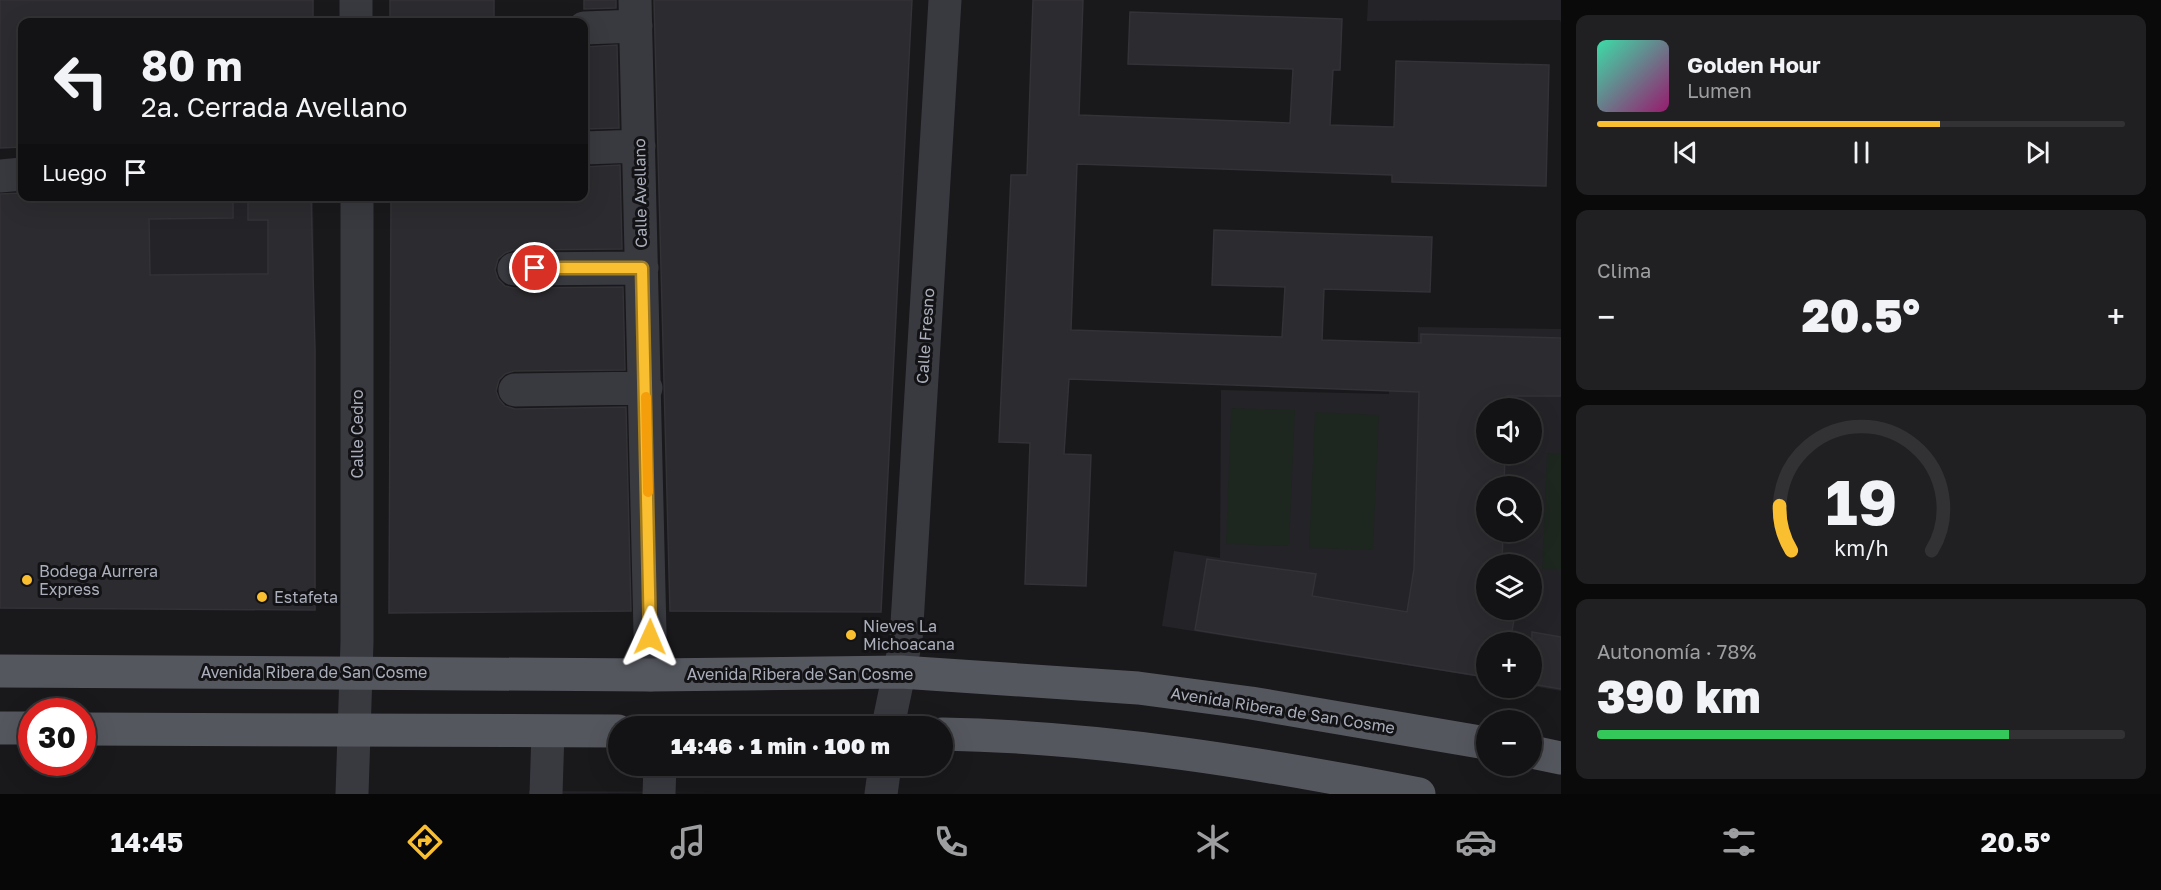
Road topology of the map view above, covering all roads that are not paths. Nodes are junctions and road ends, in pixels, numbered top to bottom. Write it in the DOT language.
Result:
graph roads {
  1 [pos="356,0"];
  2 [pos="945,0"];
  3 [pos="636,13"];
  4 [pos="356,18"];
  5 [pos="588,27"];
  6 [pos="639,146"];
  7 [pos="588,148"];
  8 [pos="18,174"];
  9 [pos="0,176"];
  10 [pos="357,201"];
  11 [pos="642,268"];
  12 [pos="514,269"];
  13 [pos="646,388"];
  14 [pos="515,390"];
  15 [pos="0,670"];
  16 [pos="357,672"];
  17 [pos="901,672"];
  18 [pos="651,675"];
  19 [pos="890,716"];
  20 [pos="0,728"];
  21 [pos="18,728"];
  22 [pos="96,729"];
  23 [pos="355,731"];
  24 [pos="608,731"];
  25 [pos="548,732"];
  26 [pos="953,734"];
  27 [pos="1476,742"];
  28 [pos="1542,754"];
  29 [pos="1561,758"];
  30 [pos="660,776"];
  31 [pos="883,776"];
  32 [pos="352,794"];
  33 [pos="546,794"];
  34 [pos="659,794"];
  35 [pos="881,794"];
  36 [pos="1419,794"];
  1 -- 4 [label="street"];
  2 -- 17 [label="street, Calle Fresno"];
  3 -- 5 [label="street"];
  3 -- 6 [label="street, Calle Avellano"];
  6 -- 7 [label="street"];
  6 -- 11 [label="street, Calle Avellano"];
  8 -- 9 [label="street"];
  10 -- 16 [label="street, Calle Cedro"];
  11 -- 12 [label="street"];
  11 -- 13 [label="street, Calle Avellano"];
  13 -- 14 [label="street"];
  13 -- 18 [label="street, Calle Avellano"];
  15 -- 16 [label="main road, Avenida Ribera de San Cosme"];
  16 -- 18 [label="main road, Avenida Ribera de San Cosme"];
  16 -- 23 [label="street, Calle Cedro"];
  17 -- 18 [label="main road, Avenida Ribera de San Cosme"];
  17 -- 19 [label="street, Calle Fresno"];
  17 -- 27 [label="main road, Avenida Ribera de San Cosme"];
  20 -- 21 [label="main road"];
  22 -- 23 [label="main road"];
  23 -- 25 [label="main road"];
  23 -- 32 [label="street, Calle Cedro"];
  24 -- 25 [label="main road"];
  25 -- 33 [label="street"];
  26 -- 36 [label="main road"];
  28 -- 29 [label="main road"];
  30 -- 34 [label="street"];
  31 -- 35 [label="street"];
}
